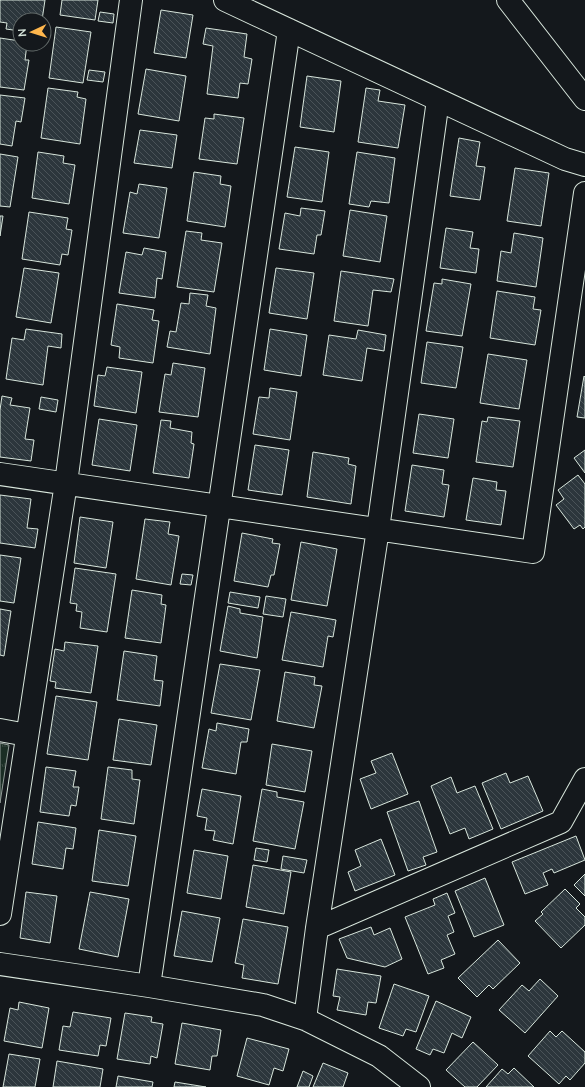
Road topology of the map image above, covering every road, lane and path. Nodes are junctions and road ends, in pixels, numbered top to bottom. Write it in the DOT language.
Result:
graph roads {
  1 [pos="131,0"];
  2 [pos="225,0"];
  3 [pos="508,0"];
  4 [pos="252,6"];
  5 [pos="289,30"];
  6 [pos="585,99"];
  7 [pos="438,100"];
  8 [pos="585,165"];
  9 [pos="585,193"];
  10 [pos="0,474"];
  11 [pos="66,483"];
  12 [pos="219,506"];
  13 [pos="378,529"];
  14 [pos="0,730"];
  15 [pos="27,735"];
  16 [pos="585,779"];
  17 [pos="0,914"];
  18 [pos="317,928"];
  19 [pos="0,964"];
  20 [pos="149,986"];
  21 [pos="305,1019"];
  22 [pos="419,1087"];
  1 -- 11 [label="street"];
  2 -- 4 [label="street"];
  3 -- 6 [label="street"];
  4 -- 5 [label="street"];
  5 -- 7 [label="street"];
  5 -- 12 [label="street"];
  7 -- 8 [label="street"];
  7 -- 13 [label="street"];
  9 -- 13 [label="street"];
  10 -- 11 [label="street"];
  11 -- 12 [label="street"];
  11 -- 15 [label="street"];
  12 -- 13 [label="street"];
  12 -- 20 [label="street"];
  13 -- 18 [label="street"];
  14 -- 15 [label="street"];
  15 -- 17 [label="street"];
  16 -- 18 [label="street"];
  18 -- 21 [label="street"];
  19 -- 20 [label="street"];
  20 -- 21 [label="street"];
  21 -- 22 [label="street"];
}
